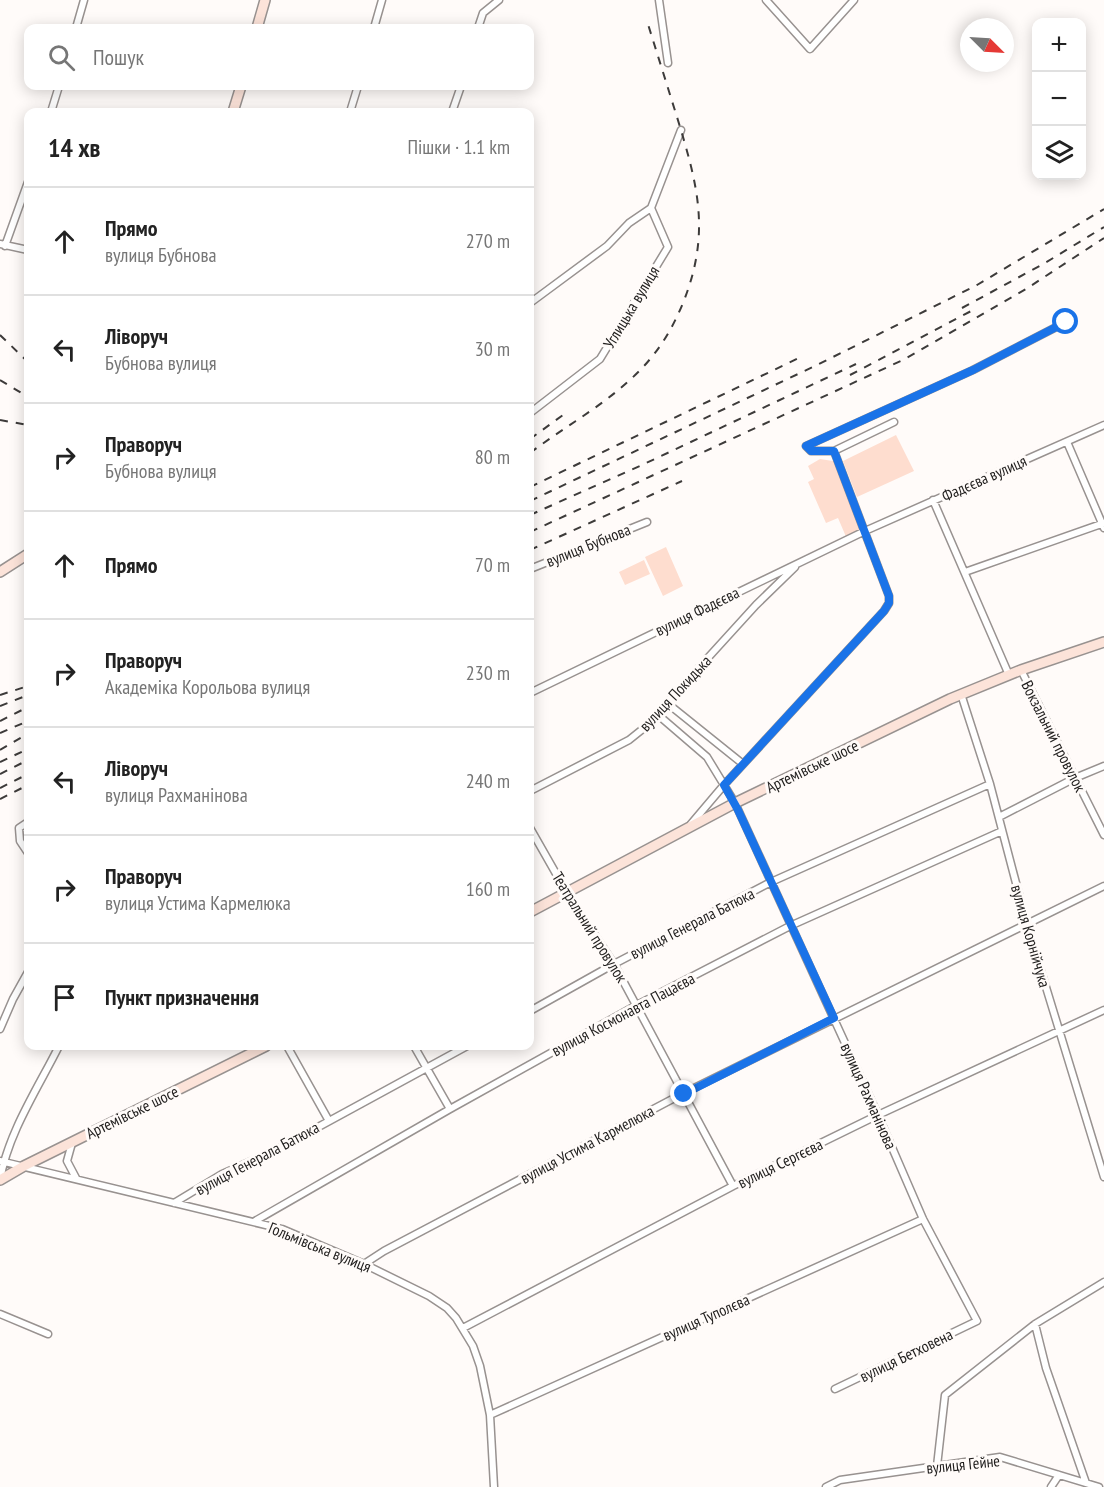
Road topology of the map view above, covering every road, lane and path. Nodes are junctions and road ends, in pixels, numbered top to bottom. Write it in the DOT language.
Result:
graph roads {
  1 [pos="84,0"];
  2 [pos="265,0"];
  3 [pos="382,0"];
  4 [pos="499,0"];
  5 [pos="659,0"];
  6 [pos="766,0"];
  7 [pos="854,0"];
  8 [pos="77,24"];
  9 [pos="258,24"];
  10 [pos="375,24"];
  11 [pos="479,24"];
  12 [pos="668,63"];
  13 [pos="58,90"];
  14 [pos="240,90"];
  15 [pos="357,90"];
  16 [pos="460,90"];
  17 [pos="52,108"];
  18 [pos="234,108"];
  19 [pos="351,108"];
  20 [pos="453,108"];
  21 [pos="681,130"];
  22 [pos="24,192"];
  23 [pos="651,208"];
  24 [pos="2,245"];
  25 [pos="24,249"];
  26 [pos="534,300"];
  27 [pos="1066,322"];
  28 [pos="534,410"];
  29 [pos="894,422"];
  30 [pos="1104,425"];
  31 [pos="1067,442"];
  32 [pos="834,451"];
  33 [pos="933,500"];
  34 [pos="647,522"];
  35 [pos="1103,525"];
  36 [pos="865,531"];
  37 [pos="24,557"];
  38 [pos="798,564"];
  39 [pos="534,567"];
  40 [pos="0,572"];
  41 [pos="965,572"];
  42 [pos="1104,642"];
  43 [pos="1021,670"];
  44 [pos="1009,675"];
  45 [pos="534,691"];
  46 [pos="961,694"];
  47 [pos="667,703"];
  48 [pos="657,714"];
  49 [pos="743,764"];
  50 [pos="1104,766"];
  51 [pos="1075,778"];
  52 [pos="990,784"];
  53 [pos="724,785"];
  54 [pos="534,789"];
  55 [pos="735,803"];
  56 [pos="999,816"];
  57 [pos="24,825"];
  58 [pos="687,829"];
  59 [pos="1002,831"];
  60 [pos="534,835"];
  61 [pos="1104,835"];
  62 [pos="24,847"];
  63 [pos="771,882"];
  64 [pos="1104,886"];
  65 [pos="567,893"];
  66 [pos="534,910"];
  67 [pos="1027,925"];
  68 [pos="790,926"];
  69 [pos="614,964"];
  70 [pos="24,977"];
  71 [pos="637,1005"];
  72 [pos="534,1009"];
  73 [pos="1104,1010"];
  74 [pos="834,1018"];
  75 [pos="0,1029"];
  76 [pos="1058,1032"];
  77 [pos="57,1050"];
  78 [pos="258,1050"];
  79 [pos="289,1050"];
  80 [pos="416,1050"];
  81 [pos="461,1050"];
  82 [pos="427,1068"];
  83 [pos="684,1094"];
  84 [pos="450,1109"];
  85 [pos="878,1114"];
  86 [pos="329,1120"];
  87 [pos="73,1142"];
  88 [pos="2,1162"];
  89 [pos="24,1166"];
  90 [pos="1104,1177"];
  91 [pos="76,1178"];
  92 [pos="0,1180"];
  93 [pos="733,1186"];
  94 [pos="173,1203"];
  95 [pos="923,1219"];
  96 [pos="255,1221"];
  97 [pos="364,1264"];
  98 [pos="1104,1282"];
  99 [pos="0,1314"];
  100 [pos="977,1321"];
  101 [pos="1035,1324"];
  102 [pos="463,1328"];
  103 [pos="48,1334"];
  104 [pos="835,1389"];
  105 [pos="490,1415"];
  106 [pos="937,1466"];
  107 [pos="1059,1475"];
  108 [pos="1086,1483"];
  109 [pos="494,1487"];
  110 [pos="826,1487"];
  111 [pos="1051,1487"];
  112 [pos="1099,1487"];
  1 -- 8 [label="street"];
  2 -- 9 [label="main road"];
  3 -- 10 [label="street"];
  4 -- 11 [label="street"];
  5 -- 12 [label="street"];
  6 -- 7 [label="street"];
  13 -- 17 [label="street"];
  14 -- 18 [label="main road"];
  15 -- 19 [label="street"];
  16 -- 20 [label="street"];
  21 -- 23 [label="street"];
  22 -- 24 [label="street"];
  23 -- 26 [label="street"];
  23 -- 28 [label="street, Углицька вулиця"];
  24 -- 25 [label="street"];
  27 -- 32 [label="street"];
  29 -- 32 [label="street"];
  30 -- 31 [label="street, Фадєєва вулиця"];
  31 -- 33 [label="street, Фадєєва вулиця"];
  31 -- 35 [label="street"];
  32 -- 36 [label="street"];
  33 -- 36 [label="street, Фадєєва вулиця"];
  33 -- 41 [label="street"];
  34 -- 39 [label="street, вулиця Бубнова"];
  35 -- 41 [label="street"];
  36 -- 38 [label="street, вулиця Фадєєва"];
  36 -- 49 [label="street"];
  37 -- 40 [label="main road"];
  38 -- 45 [label="street, вулиця Фадєєва"];
  38 -- 47 [label="street, вулиця Покидька"];
  41 -- 44 [label="street"];
  42 -- 43 [label="main road, Артемівське шосе"];
  43 -- 44 [label="main road, Артемівське шосе"];
  43 -- 51 [label="street, Вокзальний провулок"];
  44 -- 46 [label="main road, Артемівське шосе"];
  46 -- 52 [label="street, вулиця Корнійчука"];
  46 -- 55 [label="main road, Артемівське шосе"];
  47 -- 48 [label="street, вулиця Покидька"];
  47 -- 49 [label="street"];
  48 -- 53 [label="street, вулиця Рахманінова"];
  48 -- 54 [label="street, вулиця Покидька"];
  49 -- 53 [label="street"];
  50 -- 51 [label="street"];
  51 -- 56 [label="street"];
  51 -- 61 [label="street, Вокзальний провулок"];
  52 -- 56 [label="street, вулиця Корнійчука"];
  52 -- 63 [label="street, вулиця Генерала Батюка"];
  53 -- 55 [label="street, вулиця Рахманінова"];
  53 -- 58 [label="street"];
  55 -- 58 [label="main road, Артемівське шосе"];
  55 -- 63 [label="street, вулиця Рахманінова"];
  56 -- 59 [label="street, вулиця Корнійчука"];
  57 -- 62 [label="street"];
  58 -- 65 [label="main road, Артемівське шосе"];
  59 -- 67 [label="street, вулиця Корнійчука"];
  59 -- 68 [label="street, вулиця Космонавта Пацаєва"];
  60 -- 65 [label="street, Театральний провулок"];
  63 -- 68 [label="street, вулиця Рахманінова"];
  63 -- 69 [label="street, вулиця Генерала Батюка"];
  64 -- 67 [label="street, вулиця Устима Кармелюка"];
  65 -- 66 [label="main road, Артемівське шосе"];
  65 -- 69 [label="street, Театральний провулок"];
  67 -- 74 [label="street, вулиця Устима Кармелюка"];
  67 -- 76 [label="street, вулиця Корнійчука"];
  68 -- 71 [label="street, вулиця Космонавта Пацаєва"];
  68 -- 74 [label="street, вулиця Рахманінова"];
  69 -- 71 [label="street, Театральний провулок"];
  69 -- 72 [label="street, вулиця Генерала Батюка"];
  70 -- 75 [label="street"];
  71 -- 83 [label="street, Театральний провулок"];
  71 -- 84 [label="street, вулиця Космонавта Пацаєва"];
  73 -- 76 [label="street, вулиця Сергєєва"];
  74 -- 83 [label="street, вулиця Устима Кармелюка"];
  74 -- 85 [label="street, вулиця Рахманінова"];
  76 -- 85 [label="street, вулиця Сергєєва"];
  76 -- 90 [label="street, вулиця Корнійчука"];
  77 -- 88 [label="street"];
  78 -- 87 [label="main road, Артемівське шосе"];
  79 -- 86 [label="street"];
  80 -- 82 [label="street"];
  81 -- 82 [label="street, вулиця Генерала Батюка"];
  82 -- 84 [label="street"];
  82 -- 86 [label="street, вулиця Генерала Батюка"];
  83 -- 93 [label="street, Театральний провулок"];
  83 -- 97 [label="street, вулиця Устима Кармелюка"];
  84 -- 96 [label="street, вулиця Космонавта Пацаєва"];
  85 -- 93 [label="street, вулиця Сергєєва"];
  85 -- 95 [label="street, вулиця Рахманінова"];
  86 -- 94 [label="street, вулиця Генерала Батюка"];
  87 -- 89 [label="main road, Артемівське шосе"];
  87 -- 91 [label="street"];
  88 -- 89 [label="street, Гольмівська вулиця"];
  88 -- 92 [label="street"];
  89 -- 91 [label="street, Гольмівська вулиця"];
  89 -- 92 [label="main road, Артемівське шосе"];
  91 -- 94 [label="street, Гольмівська вулиця"];
  93 -- 102 [label="street, вулиця Сергєєва"];
  94 -- 96 [label="street, Гольмівська вулиця"];
  95 -- 100 [label="street, вулиця Рахманінова"];
  95 -- 105 [label="street, вулиця Туполєва"];
  96 -- 97 [label="street, Гольмівська вулиця"];
  97 -- 102 [label="street, Гольмівська вулиця"];
  98 -- 101 [label="street"];
  99 -- 103 [label="street"];
  100 -- 104 [label="street, вулиця Бетховена"];
  101 -- 106 [label="street"];
  101 -- 108 [label="street"];
  102 -- 105 [label="street, Гольмівська вулиця"];
  105 -- 109 [label="street, Гольмівська вулиця"];
  106 -- 107 [label="street, вулиця Гейне"];
  106 -- 110 [label="street, вулиця Гейне"];
  107 -- 108 [label="street, вулиця Гейне"];
  107 -- 111 [label="street"];
  108 -- 112 [label="street, вулиця Гейне"];
}
